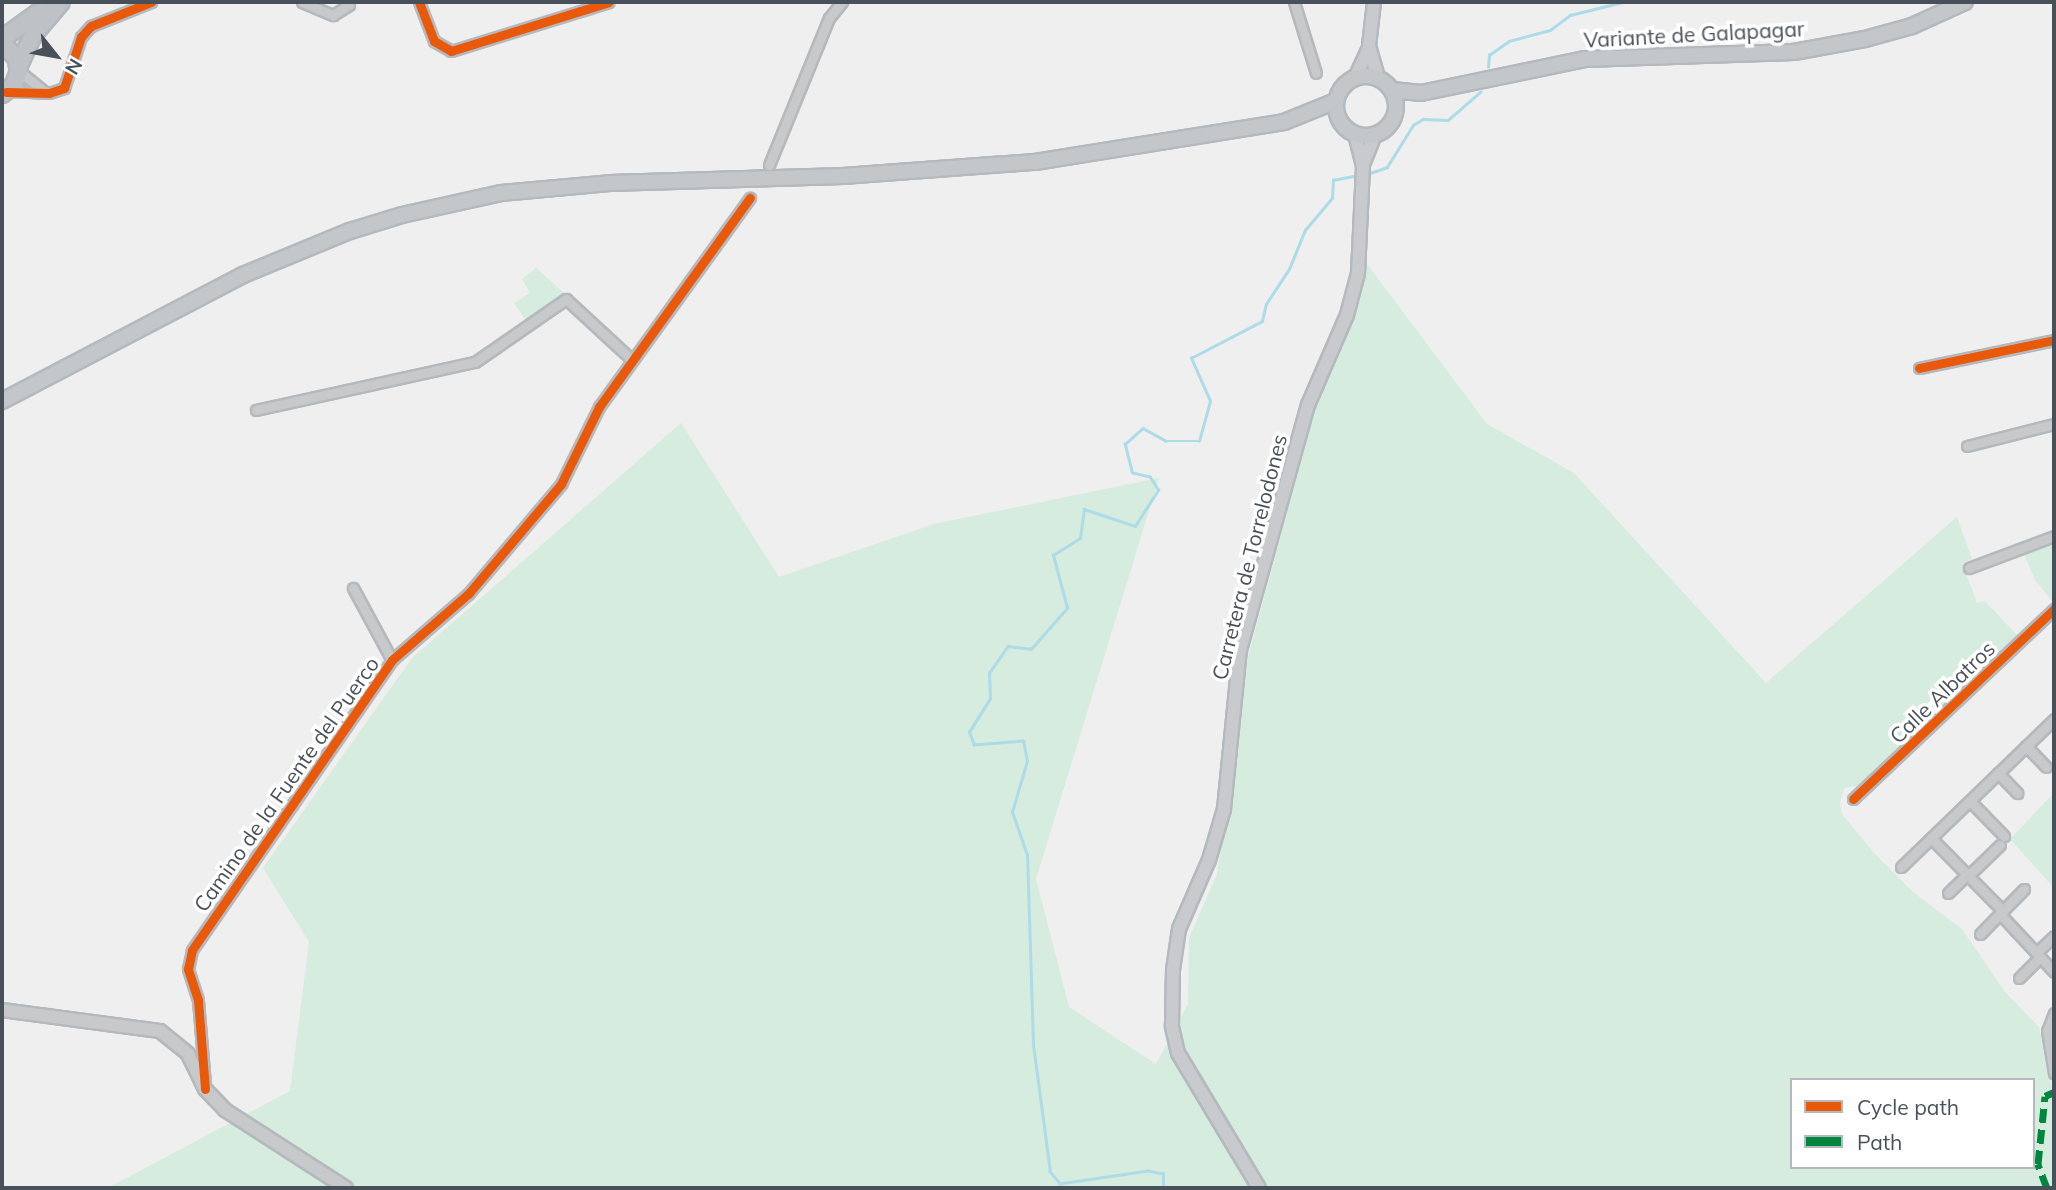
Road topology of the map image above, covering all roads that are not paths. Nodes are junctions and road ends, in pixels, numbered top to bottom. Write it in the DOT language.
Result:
graph roads {
  1 [pos="50,2"];
  2 [pos="61,2"];
  3 [pos="151,2"];
  4 [pos="302,2"];
  5 [pos="419,2"];
  6 [pos="609,2"];
  7 [pos="842,2"];
  8 [pos="1294,2"];
  9 [pos="1368,2"];
  10 [pos="1374,2"];
  11 [pos="1965,2"];
  12 [pos="349,5"];
  13 [pos="1371,19"];
  14 [pos="2,42"];
  15 [pos="1369,46"];
  16 [pos="19,68"];
  17 [pos="1316,73"];
  18 [pos="1355,78"];
  19 [pos="1378,78"];
  20 [pos="1392,90"];
  21 [pos="4,93"];
  22 [pos="49,93"];
  23 [pos="1421,93"];
  24 [pos="1336,101"];
  25 [pos="1396,109"];
  26 [pos="1302,118"];
  27 [pos="1340,122"];
  28 [pos="1355,135"];
  29 [pos="1375,135"];
  30 [pos="769,165"];
  31 [pos="1363,166"];
  32 [pos="750,198"];
  33 [pos="2054,340"];
  34 [pos="632,360"];
  35 [pos="1919,368"];
  36 [pos="2,401"];
  37 [pos="256,410"];
  38 [pos="2054,424"];
  39 [pos="1968,446"];
  40 [pos="2054,536"];
  41 [pos="1969,568"];
  42 [pos="353,588"];
  43 [pos="2054,609"];
  44 [pos="392,660"];
  45 [pos="2054,719"];
  46 [pos="2026,746"];
  47 [pos="2046,767"];
  48 [pos="1998,773"];
  49 [pos="2017,793"];
  50 [pos="1853,799"];
  51 [pos="1970,801"];
  52 [pos="1931,838"];
  53 [pos="1900,867"];
  54 [pos="1968,875"];
  55 [pos="2024,889"];
  56 [pos="1948,894"];
  57 [pos="2001,912"];
  58 [pos="1980,934"];
  59 [pos="2054,936"];
  60 [pos="2038,955"];
  61 [pos="2054,972"];
  62 [pos="2019,978"];
  63 [pos="2,1010"];
  64 [pos="2054,1013"];
  65 [pos="2054,1073"];
  66 [pos="205,1089"];
  67 [pos="346,1188"];
  68 [pos="1258,1188"];
  1 -- 14 [label="highway"];
  2 -- 16 [label="highway"];
  3 -- 22 [label="street"];
  4 -- 12 [label="street"];
  5 -- 6 [label="street"];
  7 -- 30 [label="street"];
  8 -- 17 [label="street"];
  9 -- 13 [label="street"];
  10 -- 13 [label="main road"];
  11 -- 23 [label="main road, Variante de Galapagar"];
  13 -- 15 [label="main road"];
  14 -- 16 [label="highway"];
  15 -- 18 [label="main road"];
  15 -- 19 [label="main road"];
  16 -- 21 [label="highway"];
  16 -- 22 [label="street"];
  18 -- 19 [label="main road"];
  18 -- 24 [label="main road"];
  19 -- 20 [label="main road"];
  20 -- 23 [label="main road"];
  20 -- 25 [label="main road"];
  21 -- 22 [label="street"];
  23 -- 25 [label="main road"];
  24 -- 26 [label="main road"];
  24 -- 27 [label="main road"];
  25 -- 29 [label="main road"];
  26 -- 27 [label="main road"];
  26 -- 36 [label="main road"];
  27 -- 28 [label="main road"];
  28 -- 29 [label="main road"];
  28 -- 31 [label="main road, Carretera de Torrelodones"];
  29 -- 31 [label="main road, Carretera de Torrelodones"];
  31 -- 68 [label="main road, Carretera de Torrelodones"];
  32 -- 34 [label="street, Camino de la Fuente del Puerco"];
  33 -- 35 [label="street"];
  34 -- 37 [label="street"];
  34 -- 44 [label="street, Camino de la Fuente del Puerco"];
  38 -- 39 [label="street"];
  40 -- 41 [label="street"];
  42 -- 44 [label="street, Camino de la Fuente del Puerco"];
  43 -- 50 [label="street, Calle Albatros"];
  44 -- 66 [label="street, Camino de la Fuente del Puerco"];
  45 -- 46 [label="street"];
  46 -- 47 [label="street"];
  46 -- 48 [label="street"];
  48 -- 49 [label="street"];
  48 -- 51 [label="street"];
  51 -- 52 [label="street"];
  51 -- 54 [label="street"];
  52 -- 53 [label="street"];
  52 -- 54 [label="street"];
  54 -- 56 [label="street"];
  54 -- 57 [label="street"];
  55 -- 57 [label="street"];
  57 -- 58 [label="street"];
  57 -- 60 [label="street"];
  59 -- 60 [label="street"];
  60 -- 61 [label="street"];
  60 -- 62 [label="street"];
  63 -- 66 [label="street"];
  64 -- 65 [label="street"];
  66 -- 67 [label="street"];
}
